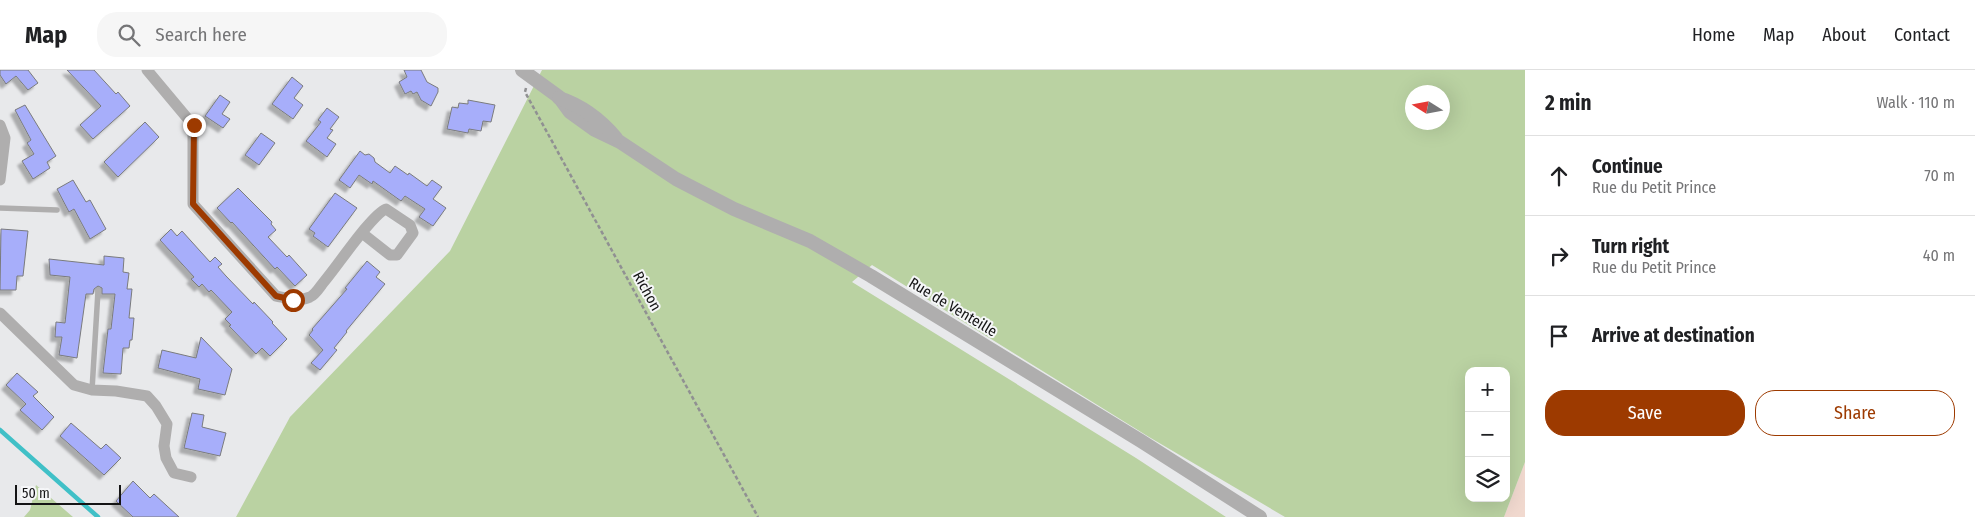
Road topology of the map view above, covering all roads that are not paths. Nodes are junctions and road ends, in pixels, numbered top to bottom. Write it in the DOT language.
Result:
graph roads {
  1 [pos="147,70"];
  2 [pos="526,73"];
  3 [pos="0,125"];
  4 [pos="0,180"];
  5 [pos="0,208"];
  6 [pos="57,210"];
  7 [pos="362,233"];
  8 [pos="98,291"];
  9 [pos="0,313"];
  10 [pos="92,390"];
  11 [pos="191,477"];
  12 [pos="1260,517"];
  1 -- 7 [label="street"];
  2 -- 12 [label="street, Rue de Venteille"];
  3 -- 4 [label="street"];
  5 -- 6 [label="lane"];
  8 -- 10 [label="lane"];
  9 -- 10 [label="street"];
  10 -- 11 [label="street"];
}
